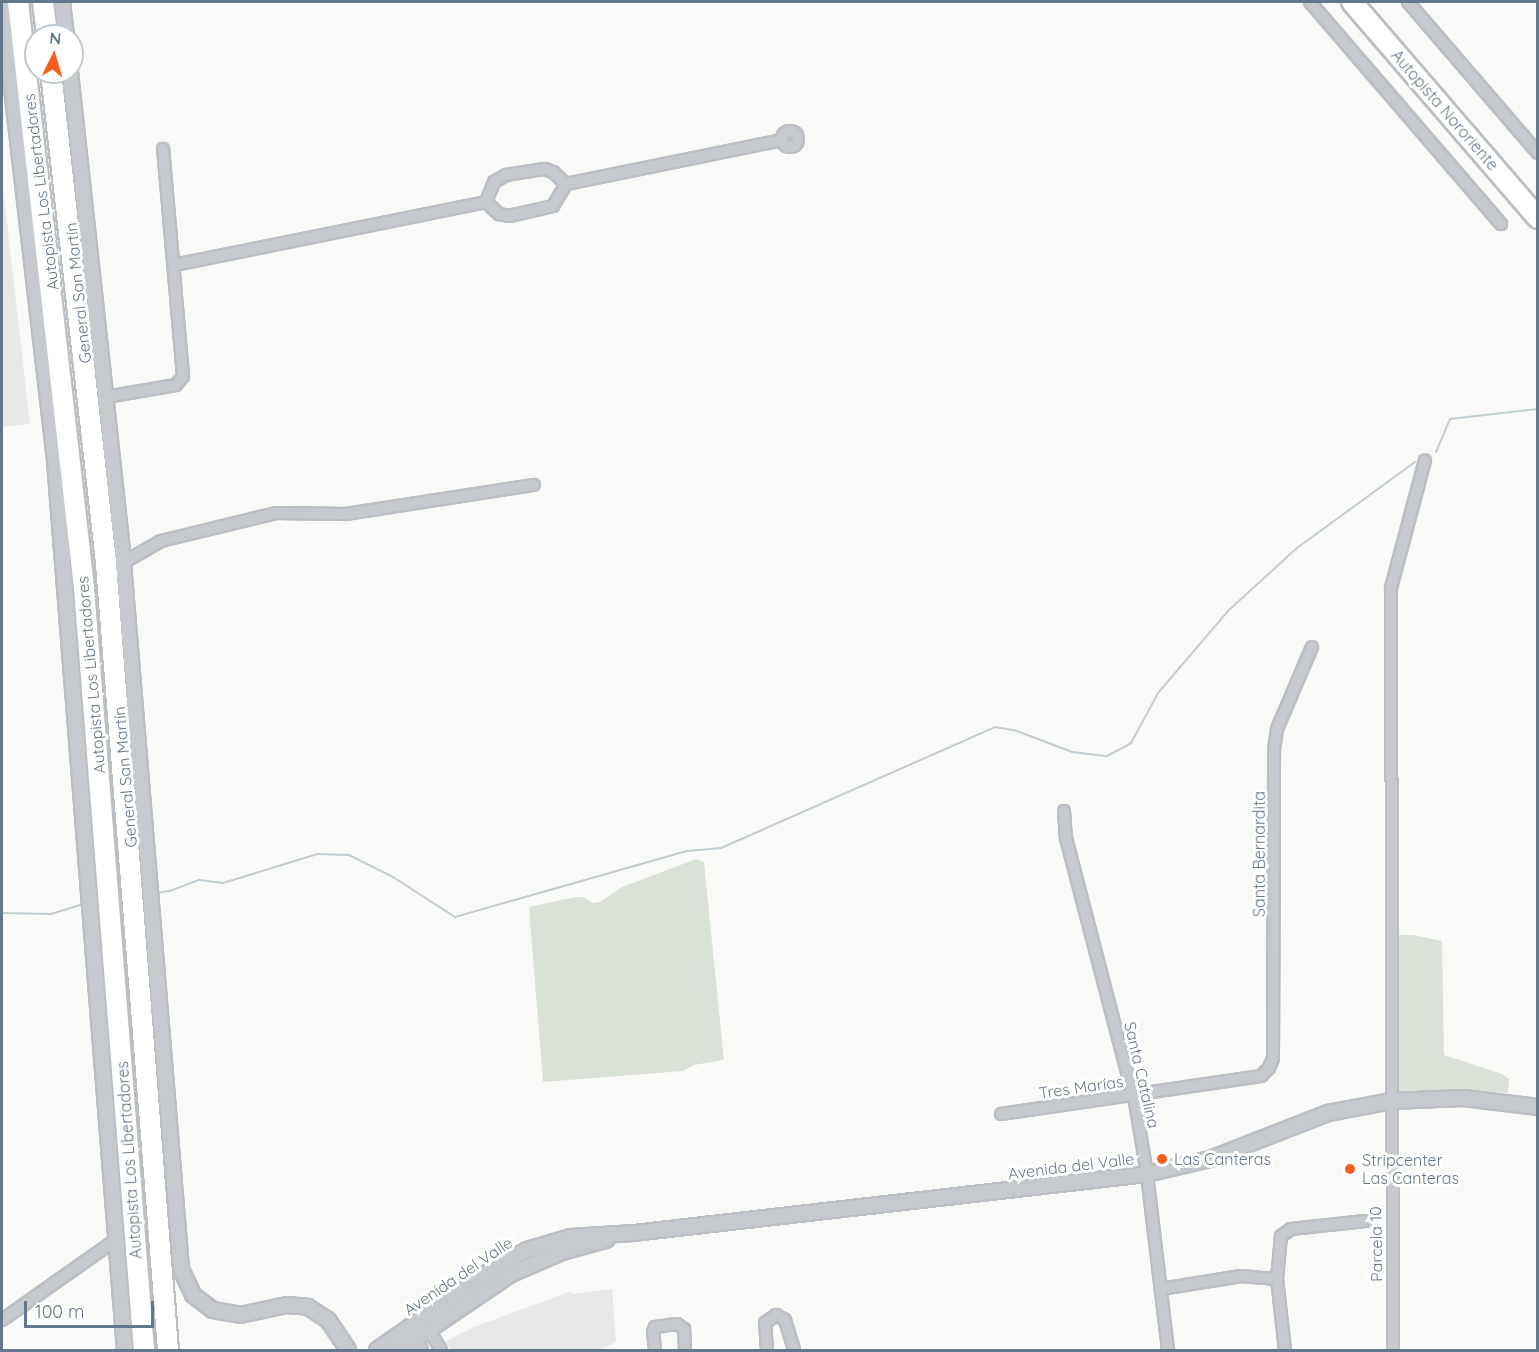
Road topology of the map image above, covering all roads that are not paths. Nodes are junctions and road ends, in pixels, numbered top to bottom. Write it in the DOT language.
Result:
graph roads {
  1 [pos="2,2"];
  2 [pos="18,2"];
  3 [pos="42,2"];
  4 [pos="62,2"];
  5 [pos="1310,2"];
  6 [pos="1352,2"];
  7 [pos="1370,2"];
  8 [pos="1408,2"];
  9 [pos="45,24"];
  10 [pos="65,24"];
  11 [pos="52,84"];
  12 [pos="71,84"];
  13 [pos="782,140"];
  14 [pos="163,148"];
  15 [pos="1538,153"];
  16 [pos="566,184"];
  17 [pos="1538,198"];
  18 [pos="486,202"];
  19 [pos="1538,218"];
  20 [pos="1501,224"];
  21 [pos="174,265"];
  22 [pos="106,397"];
  23 [pos="1425,460"];
  24 [pos="534,484"];
  25 [pos="123,563"];
  26 [pos="1312,647"];
  27 [pos="1064,811"];
  28 [pos="140,866"];
  29 [pos="98,872"];
  30 [pos="143,915"];
  31 [pos="101,918"];
  32 [pos="1269,1068"];
  33 [pos="1133,1095"];
  34 [pos="1391,1101"];
  35 [pos="1538,1107"];
  36 [pos="1001,1114"];
  37 [pos="1147,1174"];
  38 [pos="1366,1221"];
  39 [pos="117,1239"];
  40 [pos="1277,1279"];
  41 [pos="1161,1289"];
  42 [pos="2,1320"];
  43 [pos="420,1333"];
  44 [pos="125,1350"];
  45 [pos="144,1350"];
  46 [pos="168,1350"];
  47 [pos="348,1350"];
  48 [pos="377,1350"];
  49 [pos="399,1350"];
  50 [pos="441,1350"];
  51 [pos="655,1350"];
  52 [pos="685,1350"];
  53 [pos="767,1350"];
  54 [pos="794,1350"];
  55 [pos="1168,1350"];
  56 [pos="1285,1350"];
  57 [pos="1393,1350"];
  1 -- 29 [label="street"];
  2 -- 29 [label="highway, Autopista Los Libertadores"];
  3 -- 9 [label="highway"];
  4 -- 10 [label="street"];
  5 -- 20 [label="street"];
  6 -- 19 [label="highway, Autopista Nororiente"];
  7 -- 17 [label="highway, Autopista Nororiente"];
  8 -- 15 [label="street"];
  11 -- 28 [label="highway, Autopista Los Libertadores"];
  12 -- 22 [label="street, General San Martín"];
  13 -- 16 [label="street"];
  14 -- 21 [label="street"];
  16 -- 18 [label="street"];
  16 -- 18 [label="street"];
  18 -- 21 [label="street"];
  21 -- 22 [label="street"];
  22 -- 25 [label="street, General San Martín"];
  23 -- 34 [label="street, Parcela 10"];
  24 -- 25 [label="street"];
  25 -- 28 [label="street, General San Martín"];
  26 -- 32 [label="street, Santa Bernardita"];
  27 -- 33 [label="street, Santa Catalina"];
  28 -- 30 [label="highway, Autopista Los Libertadores"];
  29 -- 31 [label="highway, Autopista Los Libertadores"];
  30 -- 46 [label="highway, Autopista Los Libertadores"];
  30 -- 47 [label="street"];
  31 -- 39 [label="street"];
  31 -- 45 [label="highway, Autopista Los Libertadores"];
  32 -- 33 [label="street, Tres Marías"];
  33 -- 36 [label="street, Tres Marías"];
  33 -- 37 [label="street, Santa Catalina"];
  34 -- 35 [label="street, Avenida del Valle"];
  34 -- 37 [label="street, Avenida del Valle"];
  34 -- 57 [label="street, Parcela 10"];
  37 -- 41 [label="street, Santa Catalina"];
  37 -- 43 [label="street, Avenida del Valle"];
  38 -- 40 [label="street"];
  39 -- 42 [label="street"];
  39 -- 44 [label="street"];
  40 -- 41 [label="street"];
  40 -- 56 [label="street"];
  41 -- 55 [label="street, Santa Catalina"];
  43 -- 48 [label="street, Avenida del Valle"];
  43 -- 49 [label="street, Avenida del Valle"];
  43 -- 50 [label="street"];
  51 -- 52 [label="street"];
  53 -- 54 [label="street"];
}
